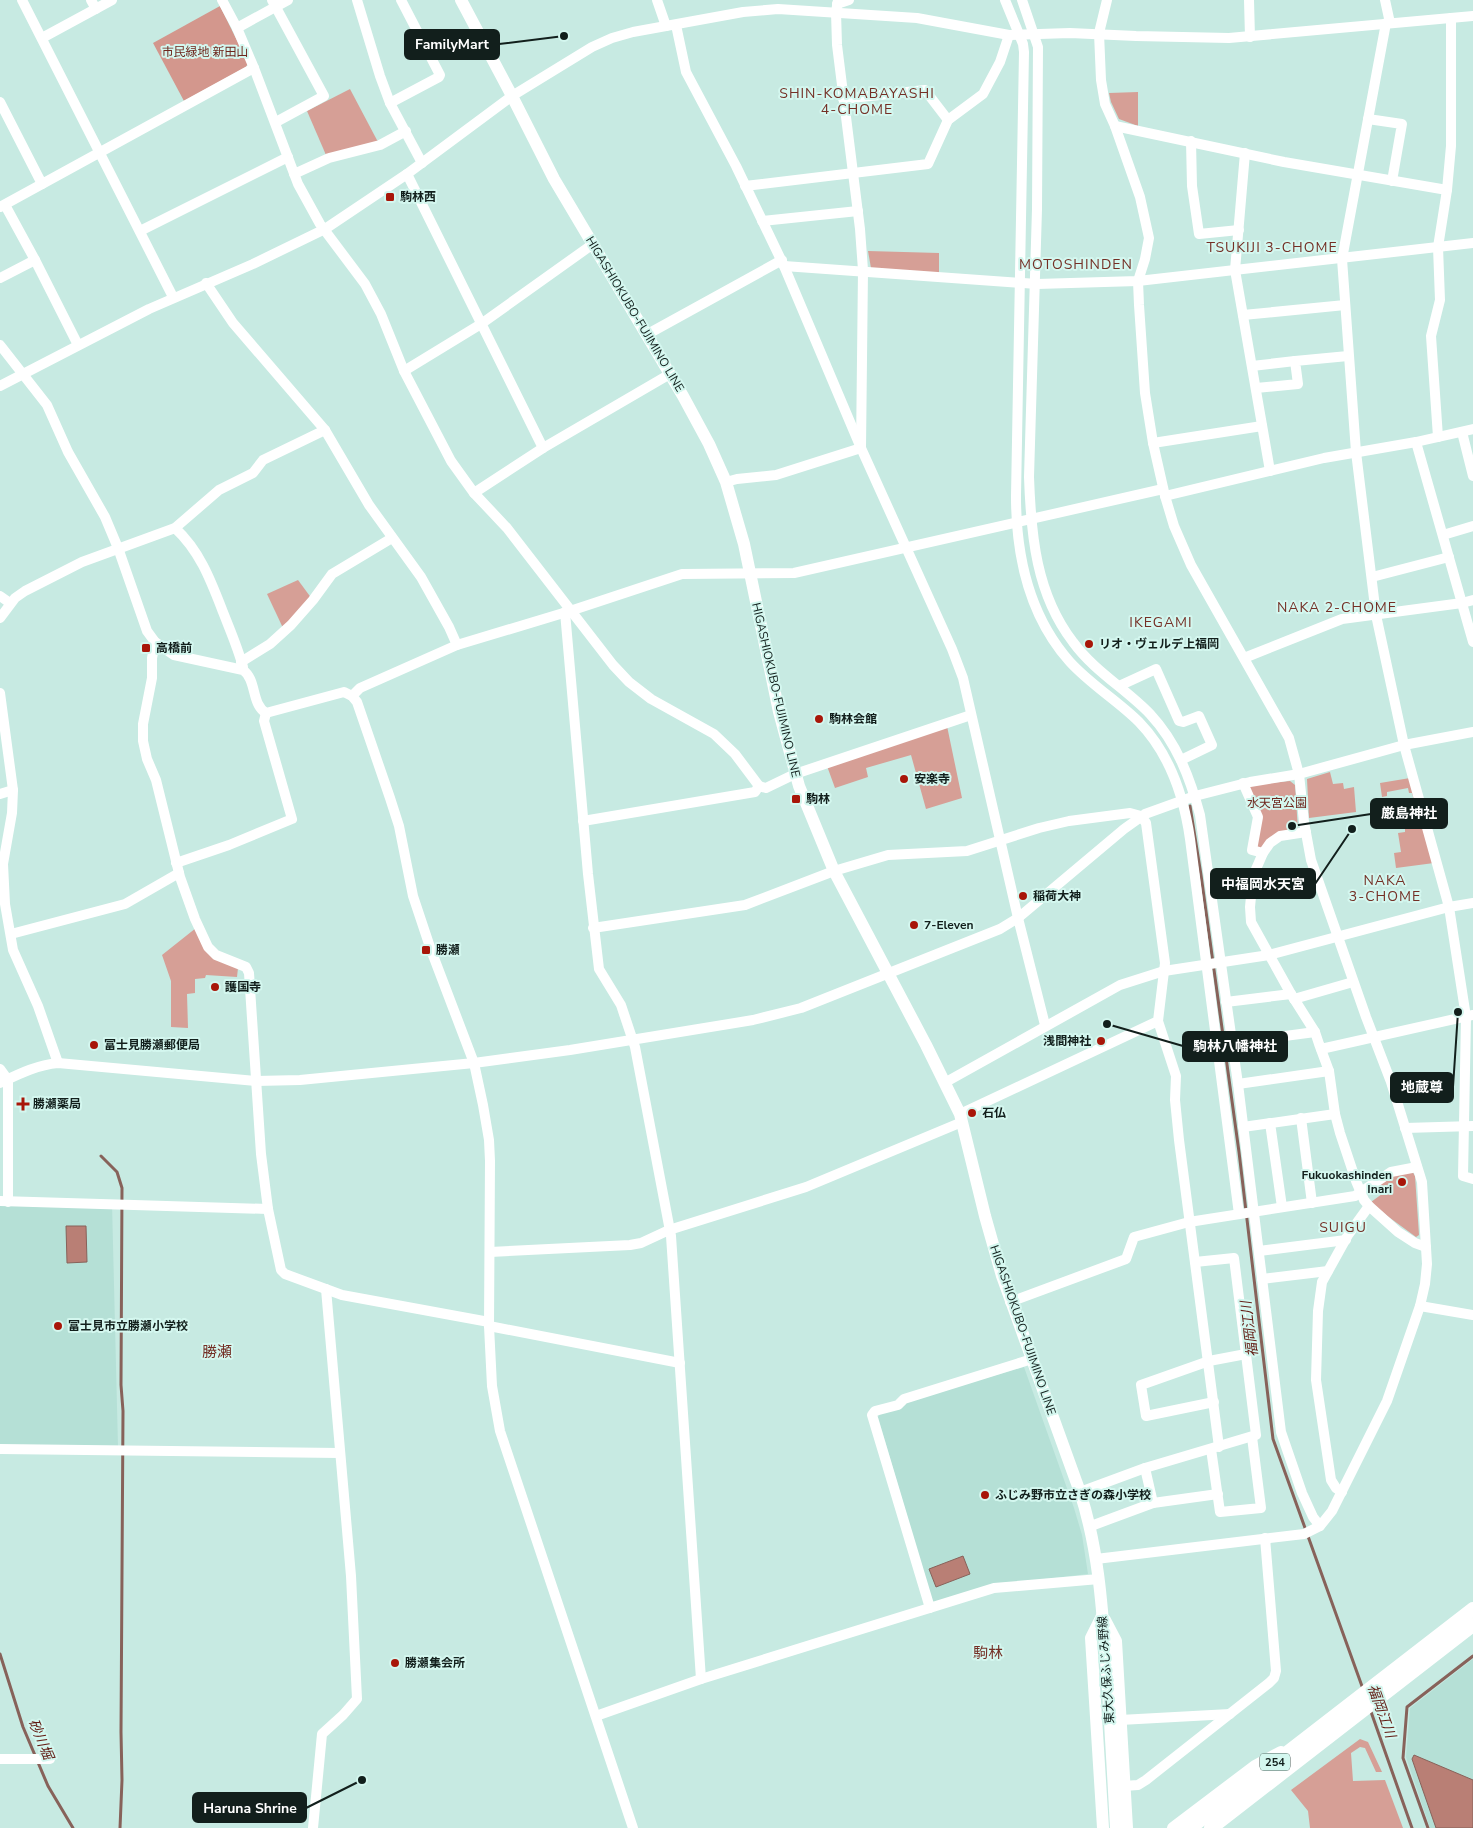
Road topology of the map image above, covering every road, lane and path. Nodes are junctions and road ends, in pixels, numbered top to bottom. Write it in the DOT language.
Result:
graph roads {
  1 [pos="22,0"];
  2 [pos="112,0"];
  3 [pos="222,0"];
  4 [pos="288,0"];
  5 [pos="357,0"];
  6 [pos="401,0"];
  7 [pos="461,0"];
  8 [pos="657,0"];
  9 [pos="849,0"];
  10 [pos="1005,0"];
  11 [pos="1022,0"];
  12 [pos="1107,0"];
  13 [pos="1249,0"];
  14 [pos="1385,0"];
  15 [pos="274,3"];
  16 [pos="93,5"];
  17 [pos="837,5"];
  18 [pos="1473,16"];
  19 [pos="1451,18"];
  20 [pos="1388,23"];
  21 [pos="671,26"];
  22 [pos="237,28"];
  23 [pos="1100,33"];
  24 [pos="1034,34"];
  25 [pos="1014,35"];
  26 [pos="1250,37"];
  27 [pos="42,38"];
  28 [pos="254,68"];
  29 [pos="512,96"];
  30 [pos="844,99"];
  31 [pos="0,102"];
  32 [pos="390,103"];
  33 [pos="1368,119"];
  34 [pos="948,120"];
  35 [pos="276,122"];
  36 [pos="1115,126"];
  37 [pos="406,131"];
  38 [pos="1192,142"];
  39 [pos="99,153"];
  40 [pos="1245,153"];
  41 [pos="288,157"];
  42 [pos="422,163"];
  43 [pos="294,174"];
  44 [pos="407,174"];
  45 [pos="852,174"];
  46 [pos="1357,176"];
  47 [pos="1392,181"];
  48 [pos="42,184"];
  49 [pos="745,186"];
  50 [pos="1447,190"];
  51 [pos="2,206"];
  52 [pos="858,210"];
  53 [pos="762,221"];
  54 [pos="325,229"];
  55 [pos="1238,230"];
  56 [pos="140,231"];
  57 [pos="1473,243"];
  58 [pos="593,244"];
  59 [pos="1438,247"];
  60 [pos="1342,259"];
  61 [pos="35,260"];
  62 [pos="783,263"];
  63 [pos="863,270"];
  64 [pos="1235,270"];
  65 [pos="0,278"];
  66 [pos="1138,281"];
  67 [pos="206,283"];
  68 [pos="1020,283"];
  69 [pos="1034,284"];
  70 [pos="174,298"];
  71 [pos="1345,305"];
  72 [pos="1243,315"];
  73 [pos="481,324"];
  74 [pos="646,335"];
  75 [pos="0,345"];
  76 [pos="78,345"];
  77 [pos="1348,356"];
  78 [pos="1295,361"];
  79 [pos="1252,366"];
  80 [pos="404,371"];
  81 [pos="23,374"];
  82 [pos="670,374"];
  83 [pos="0,386"];
  84 [pos="1256,388"];
  85 [pos="1262,426"];
  86 [pos="1473,429"];
  87 [pos="325,430"];
  88 [pos="1462,432"];
  89 [pos="1438,438"];
  90 [pos="1416,442"];
  91 [pos="1153,443"];
  92 [pos="543,448"];
  93 [pos="861,448"];
  94 [pos="1356,452"];
  95 [pos="1270,471"];
  96 [pos="1473,476"];
  97 [pos="726,482"];
  98 [pos="1164,492"];
  99 [pos="474,493"];
  100 [pos="1030,519"];
  101 [pos="1016,522"];
  102 [pos="1473,526"];
  103 [pos="175,528"];
  104 [pos="1443,535"];
  105 [pos="392,538"];
  106 [pos="118,548"];
  107 [pos="906,548"];
  108 [pos="1449,557"];
  109 [pos="749,572"];
  110 [pos="1372,577"];
  111 [pos="0,596"];
  112 [pos="1473,600"];
  113 [pos="10,602"];
  114 [pos="1462,603"];
  115 [pos="568,611"];
  116 [pos="1376,615"];
  117 [pos="0,618"];
  118 [pos="155,642"];
  119 [pos="1473,642"];
  120 [pos="457,645"];
  121 [pos="1244,658"];
  122 [pos="242,666"];
  123 [pos="1118,686"];
  124 [pos="0,693"];
  125 [pos="352,696"];
  126 [pos="266,713"];
  127 [pos="971,715"];
  128 [pos="1473,732"];
  129 [pos="1404,745"];
  130 [pos="1181,760"];
  131 [pos="794,774"];
  132 [pos="1299,774"];
  133 [pos="1243,783"];
  134 [pos="759,786"];
  135 [pos="13,790"];
  136 [pos="0,794"];
  137 [pos="1195,796"];
  138 [pos="1183,800"];
  139 [pos="1141,816"];
  140 [pos="583,821"];
  141 [pos="1306,832"];
  142 [pos="1000,840"];
  143 [pos="1263,853"];
  144 [pos="178,868"];
  145 [pos="834,871"];
  146 [pos="1252,886"];
  147 [pos="1211,889"];
  148 [pos="1473,903"];
  149 [pos="3,905"];
  150 [pos="1449,907"];
  151 [pos="1018,918"];
  152 [pos="593,928"];
  153 [pos="10,934"];
  154 [pos="1337,937"];
  155 [pos="1270,955"];
  156 [pos="1221,962"];
  157 [pos="1207,964"];
  158 [pos="1164,971"];
  159 [pos="888,973"];
  160 [pos="1353,982"];
  161 [pos="1293,997"];
  162 [pos="1226,1002"];
  163 [pos="1469,1016"];
  164 [pos="1158,1021"];
  165 [pos="1045,1026"];
  166 [pos="1314,1032"];
  167 [pos="1373,1037"];
  168 [pos="631,1040"];
  169 [pos="1232,1043"];
  170 [pos="1321,1049"];
  171 [pos="58,1063"];
  172 [pos="474,1063"];
  173 [pos="0,1069"];
  174 [pos="1329,1071"];
  175 [pos="256,1081"];
  176 [pos="4,1082"];
  177 [pos="946,1082"];
  178 [pos="1238,1084"];
  179 [pos="1335,1114"];
  180 [pos="961,1118"];
  181 [pos="1301,1118"];
  182 [pos="1270,1123"];
  183 [pos="1468,1126"];
  184 [pos="1243,1127"];
  185 [pos="1405,1128"];
  186 [pos="1418,1167"];
  187 [pos="1473,1179"];
  188 [pos="1361,1193"];
  189 [pos="4,1201"];
  190 [pos="1312,1203"];
  191 [pos="1369,1206"];
  192 [pos="1282,1207"];
  193 [pos="268,1208"];
  194 [pos="1246,1213"];
  195 [pos="1189,1222"];
  196 [pos="669,1230"];
  197 [pos="1346,1240"];
  198 [pos="1426,1247"];
  199 [pos="490,1252"];
  200 [pos="1259,1252"];
  201 [pos="1195,1262"];
  202 [pos="1328,1272"];
  203 [pos="1262,1279"];
  204 [pos="326,1289"];
  205 [pos="1010,1302"];
  206 [pos="1420,1306"];
  207 [pos="1473,1315"];
  208 [pos="489,1324"];
  209 [pos="1246,1354"];
  210 [pos="1032,1359"];
  211 [pos="1209,1360"];
  212 [pos="680,1363"];
  213 [pos="1214,1402"];
  214 [pos="1252,1437"];
  215 [pos="1215,1448"];
  216 [pos="0,1449"];
  217 [pos="340,1453"];
  218 [pos="1145,1468"];
  219 [pos="1080,1492"];
  220 [pos="1342,1492"];
  221 [pos="1218,1494"];
  222 [pos="1153,1503"];
  223 [pos="1091,1526"];
  224 [pos="1312,1530"];
  225 [pos="1265,1538"];
  226 [pos="1096,1559"];
  227 [pos="1099,1579"];
  228 [pos="930,1608"];
  229 [pos="1473,1609"];
  230 [pos="1102,1616"];
  231 [pos="1473,1625"];
  232 [pos="1473,1634"];
  233 [pos="1442,1649"];
  234 [pos="701,1679"];
  235 [pos="1377,1691"];
  236 [pos="1363,1703"];
  237 [pos="1230,1714"];
  238 [pos="596,1716"];
  239 [pos="1115,1723"];
  240 [pos="1309,1737"];
  241 [pos="0,1759"];
  242 [pos="50,1759"];
  243 [pos="1124,1786"];
  244 [pos="313,1828"];
  245 [pos="632,1828"];
  246 [pos="1102,1828"];
  247 [pos="1116,1828"];
  248 [pos="1127,1828"];
  249 [pos="1173,1828"];
  250 [pos="1190,1828"];
  251 [pos="1211,1828"];
  1 -- 27 [label="street"];
  2 -- 16 [label="street"];
  3 -- 22 [label="street"];
  4 -- 15 [label="street"];
  5 -- 32 [label="street"];
  6 -- 32 [label="street"];
  7 -- 29 [label="main road, HIGASHIOKUBO-FUJIMINO LINE"];
  8 -- 21 [label="street"];
  9 -- 17 [label="street"];
  10 -- 25 [label="street"];
  11 -- 24 [label="street"];
  12 -- 23 [label="street"];
  13 -- 26 [label="street"];
  14 -- 20 [label="street"];
  15 -- 22 [label="street"];
  15 -- 35 [label="street"];
  16 -- 27 [label="street"];
  17 -- 21 [label="street"];
  17 -- 25 [label="street"];
  17 -- 30 [label="street"];
  18 -- 19 [label="street"];
  19 -- 20 [label="street"];
  19 -- 50 [label="street"];
  20 -- 26 [label="street"];
  20 -- 33 [label="street"];
  21 -- 29 [label="street"];
  21 -- 49 [label="street"];
  22 -- 28 [label="street"];
  23 -- 24 [label="street"];
  23 -- 26 [label="street"];
  23 -- 36 [label="street"];
  24 -- 25 [label="street"];
  24 -- 69 [label="street"];
  25 -- 34 [label="street"];
  25 -- 68 [label="street"];
  27 -- 39 [label="street"];
  28 -- 35 [label="street"];
  28 -- 39 [label="street"];
  29 -- 42 [label="street"];
  29 -- 58 [label="main road, HIGASHIOKUBO-FUJIMINO LINE"];
  30 -- 34 [label="street"];
  30 -- 45 [label="street"];
  31 -- 48 [label="street"];
  32 -- 37 [label="street"];
  33 -- 46 [label="street"];
  33 -- 47 [label="street"];
  34 -- 45 [label="street"];
  35 -- 41 [label="street"];
  36 -- 38 [label="street"];
  36 -- 66 [label="street"];
  37 -- 42 [label="street"];
  37 -- 43 [label="street"];
  38 -- 40 [label="street"];
  38 -- 55 [label="street"];
  39 -- 48 [label="street"];
  39 -- 56 [label="street"];
  40 -- 46 [label="street"];
  40 -- 55 [label="street"];
  41 -- 43 [label="street"];
  41 -- 56 [label="street"];
  42 -- 44 [label="street"];
  43 -- 54 [label="street"];
  44 -- 54 [label="street"];
  44 -- 73 [label="street"];
  45 -- 49 [label="street"];
  45 -- 52 [label="street"];
  46 -- 47 [label="street"];
  46 -- 60 [label="street"];
  47 -- 50 [label="street"];
  48 -- 51 [label="street"];
  49 -- 53 [label="street"];
  50 -- 59 [label="street"];
  51 -- 61 [label="street"];
  52 -- 53 [label="street"];
  52 -- 63 [label="street"];
  53 -- 62 [label="street"];
  54 -- 67 [label="street"];
  54 -- 80 [label="street"];
  55 -- 64 [label="street"];
  56 -- 70 [label="street"];
  57 -- 59 [label="street"];
  58 -- 73 [label="street"];
  58 -- 74 [label="main road, HIGASHIOKUBO-FUJIMINO LINE"];
  59 -- 60 [label="street"];
  59 -- 89 [label="street"];
  60 -- 64 [label="street"];
  60 -- 71 [label="street"];
  61 -- 65 [label="street"];
  61 -- 76 [label="street"];
  62 -- 63 [label="street"];
  62 -- 74 [label="street"];
  62 -- 93 [label="street"];
  63 -- 68 [label="street"];
  63 -- 93 [label="street"];
  64 -- 66 [label="street"];
  64 -- 72 [label="street"];
  66 -- 69 [label="street"];
  66 -- 91 [label="street"];
  67 -- 70 [label="street"];
  67 -- 87 [label="street"];
  68 -- 69 [label="street"];
  68 -- 101 [label="street"];
  69 -- 100 [label="street"];
  70 -- 76 [label="street"];
  71 -- 72 [label="street"];
  71 -- 77 [label="street"];
  72 -- 79 [label="street"];
  73 -- 80 [label="street"];
  73 -- 92 [label="street"];
  74 -- 82 [label="main road, HIGASHIOKUBO-FUJIMINO LINE"];
  75 -- 81 [label="street"];
  76 -- 81 [label="street"];
  77 -- 78 [label="street"];
  77 -- 94 [label="street"];
  78 -- 79 [label="street"];
  78 -- 84 [label="street"];
  79 -- 84 [label="street"];
  80 -- 99 [label="street"];
  81 -- 83 [label="street"];
  81 -- 106 [label="street"];
  82 -- 92 [label="street"];
  82 -- 97 [label="main road, HIGASHIOKUBO-FUJIMINO LINE"];
  84 -- 85 [label="street"];
  85 -- 91 [label="street"];
  85 -- 95 [label="street"];
  86 -- 88 [label="street"];
  87 -- 103 [label="street"];
  87 -- 105 [label="street"];
  88 -- 89 [label="street"];
  88 -- 96 [label="street"];
  89 -- 90 [label="street"];
  90 -- 94 [label="street"];
  90 -- 104 [label="street"];
  91 -- 98 [label="street"];
  92 -- 99 [label="street"];
  93 -- 97 [label="street"];
  93 -- 107 [label="street"];
  94 -- 95 [label="street"];
  94 -- 110 [label="street"];
  95 -- 98 [label="street"];
  97 -- 109 [label="main road, HIGASHIOKUBO-FUJIMINO LINE"];
  98 -- 100 [label="street"];
  98 -- 121 [label="street"];
  99 -- 115 [label="street"];
  100 -- 101 [label="street"];
  100 -- 123 [label="street"];
  101 -- 107 [label="street"];
  101 -- 138 [label="street"];
  102 -- 104 [label="street"];
  103 -- 106 [label="street"];
  103 -- 122 [label="street"];
  104 -- 108 [label="street"];
  105 -- 120 [label="street"];
  105 -- 122 [label="street"];
  106 -- 113 [label="street"];
  106 -- 118 [label="street"];
  107 -- 109 [label="street"];
  107 -- 127 [label="street"];
  108 -- 110 [label="street"];
  108 -- 114 [label="street"];
  109 -- 115 [label="street"];
  109 -- 131 [label="main road, HIGASHIOKUBO-FUJIMINO LINE"];
  110 -- 116 [label="street"];
  111 -- 113 [label="street"];
  112 -- 114 [label="street"];
  113 -- 117 [label="street"];
  114 -- 116 [label="street"];
  114 -- 119 [label="street"];
  115 -- 120 [label="street"];
  115 -- 134 [label="street"];
  115 -- 140 [label="street"];
  116 -- 121 [label="street"];
  116 -- 129 [label="street"];
  118 -- 122 [label="street"];
  118 -- 144 [label="street"];
  120 -- 125 [label="street"];
  121 -- 132 [label="street"];
  122 -- 126 [label="street"];
  123 -- 130 [label="street"];
  123 -- 130 [label="street"];
  124 -- 135 [label="street"];
  125 -- 126 [label="street"];
  125 -- 172 [label="street"];
  126 -- 144 [label="street"];
  127 -- 131 [label="street"];
  127 -- 142 [label="street"];
  128 -- 129 [label="street"];
  129 -- 132 [label="street"];
  129 -- 150 [label="street"];
  130 -- 137 [label="street"];
  131 -- 134 [label="street"];
  131 -- 145 [label="main road, HIGASHIOKUBO-FUJIMINO LINE"];
  132 -- 133 [label="street"];
  132 -- 141 [label="street"];
  133 -- 137 [label="street"];
  133 -- 143 [label="street"];
  134 -- 140 [label="street"];
  135 -- 136 [label="street"];
  135 -- 149 [label="street"];
  137 -- 138 [label="street"];
  137 -- 147 [label="street"];
  138 -- 139 [label="street"];
  138 -- 157 [label="street"];
  139 -- 142 [label="street"];
  139 -- 151 [label="street"];
  139 -- 158 [label="street"];
  140 -- 152 [label="street"];
  141 -- 143 [label="street"];
  141 -- 154 [label="street"];
  142 -- 145 [label="street"];
  142 -- 151 [label="street"];
  143 -- 146 [label="street"];
  144 -- 153 [label="street"];
  144 -- 175 [label="street"];
  145 -- 152 [label="street"];
  145 -- 159 [label="main road, HIGASHIOKUBO-FUJIMINO LINE"];
  146 -- 147 [label="street"];
  146 -- 155 [label="street"];
  147 -- 156 [label="street"];
  148 -- 150 [label="street"];
  149 -- 153 [label="street"];
  150 -- 154 [label="street"];
  150 -- 163 [label="street"];
  151 -- 159 [label="street"];
  151 -- 165 [label="street"];
  152 -- 168 [label="street"];
  153 -- 171 [label="street"];
  154 -- 155 [label="street"];
  154 -- 160 [label="street"];
  155 -- 156 [label="street"];
  155 -- 161 [label="street"];
  156 -- 157 [label="street"];
  156 -- 162 [label="street"];
  157 -- 158 [label="street"];
  157 -- 194 [label="street"];
  158 -- 164 [label="street"];
  158 -- 165 [label="street"];
  159 -- 168 [label="street"];
  159 -- 177 [label="main road, HIGASHIOKUBO-FUJIMINO LINE"];
  160 -- 161 [label="street"];
  160 -- 167 [label="street"];
  161 -- 162 [label="street"];
  161 -- 166 [label="street"];
  162 -- 169 [label="street"];
  163 -- 167 [label="street"];
  163 -- 183 [label="street"];
  164 -- 180 [label="street"];
  164 -- 195 [label="street"];
  165 -- 177 [label="street"];
  166 -- 169 [label="street"];
  166 -- 170 [label="street"];
  167 -- 170 [label="street"];
  167 -- 185 [label="street"];
  168 -- 172 [label="street"];
  168 -- 196 [label="street"];
  169 -- 178 [label="street"];
  170 -- 174 [label="street"];
  171 -- 175 [label="street"];
  171 -- 176 [label="street"];
  172 -- 175 [label="street"];
  172 -- 199 [label="street"];
  173 -- 176 [label="street"];
  174 -- 178 [label="street"];
  174 -- 179 [label="street"];
  175 -- 193 [label="street"];
  176 -- 189 [label="street"];
  177 -- 180 [label="main road, HIGASHIOKUBO-FUJIMINO LINE"];
  178 -- 184 [label="street"];
  179 -- 181 [label="street"];
  179 -- 188 [label="street"];
  180 -- 196 [label="street"];
  180 -- 205 [label="main road, HIGASHIOKUBO-FUJIMINO LINE"];
  181 -- 182 [label="street"];
  181 -- 190 [label="street"];
  182 -- 184 [label="street"];
  182 -- 192 [label="street"];
  183 -- 185 [label="street"];
  183 -- 187 [label="street"];
  184 -- 194 [label="street"];
  185 -- 186 [label="street"];
  186 -- 188 [label="street"];
  186 -- 198 [label="street"];
  188 -- 190 [label="street"];
  188 -- 191 [label="street"];
  189 -- 193 [label="street"];
  190 -- 192 [label="street"];
  191 -- 197 [label="street"];
  191 -- 198 [label="street"];
  192 -- 194 [label="street"];
  193 -- 204 [label="street"];
  194 -- 195 [label="street"];
  194 -- 200 [label="street"];
  195 -- 201 [label="street"];
  195 -- 205 [label="street"];
  196 -- 199 [label="street"];
  196 -- 212 [label="street"];
  197 -- 200 [label="street"];
  197 -- 202 [label="street"];
  198 -- 206 [label="street"];
  199 -- 208 [label="street"];
  200 -- 203 [label="street"];
  201 -- 209 [label="street"];
  201 -- 211 [label="street"];
  202 -- 203 [label="street"];
  202 -- 220 [label="street"];
  203 -- 224 [label="street"];
  204 -- 208 [label="street"];
  204 -- 217 [label="street"];
  205 -- 210 [label="main road, HIGASHIOKUBO-FUJIMINO LINE"];
  206 -- 207 [label="street"];
  206 -- 220 [label="street"];
  208 -- 212 [label="street"];
  208 -- 238 [label="street"];
  209 -- 211 [label="street"];
  209 -- 214 [label="street"];
  210 -- 219 [label="main road, HIGASHIOKUBO-FUJIMINO LINE"];
  210 -- 228 [label="street"];
  211 -- 213 [label="street"];
  211 -- 213 [label="street"];
  212 -- 234 [label="street"];
  213 -- 215 [label="street"];
  214 -- 215 [label="street"];
  214 -- 221 [label="street"];
  215 -- 218 [label="street"];
  215 -- 221 [label="street"];
  216 -- 217 [label="street"];
  217 -- 244 [label="street"];
  218 -- 219 [label="street"];
  218 -- 222 [label="street"];
  219 -- 223 [label="main road, 東大久保ふじみ野線"];
  220 -- 224 [label="street"];
  221 -- 222 [label="street"];
  222 -- 223 [label="street"];
  223 -- 226 [label="main road, 東大久保ふじみ野線"];
  224 -- 225 [label="street"];
  225 -- 226 [label="street"];
  225 -- 237 [label="street"];
  226 -- 227 [label="main road, 東大久保ふじみ野線"];
  227 -- 228 [label="street"];
  227 -- 230 [label="main road, 東大久保ふじみ野線"];
  228 -- 234 [label="street"];
  229 -- 235 [label="highway, 254"];
  230 -- 239 [label="main road, 東大久保ふじみ野線"];
  230 -- 246 [label="main road"];
  231 -- 233 [label="highway, 254"];
  232 -- 233 [label="highway"];
  233 -- 235 [label="highway, 254"];
  234 -- 238 [label="street"];
  235 -- 236 [label="highway, 254"];
  236 -- 240 [label="highway, 254"];
  236 -- 251 [label="highway, 254"];
  237 -- 239 [label="street"];
  237 -- 243 [label="street"];
  238 -- 245 [label="street"];
  239 -- 243 [label="main road"];
  239 -- 247 [label="main road, 東大久保ふじみ野線"];
  240 -- 249 [label="main road"];
  240 -- 250 [label="highway, 254"];
  241 -- 242 [label="street"];
  243 -- 248 [label="main road"];
}
